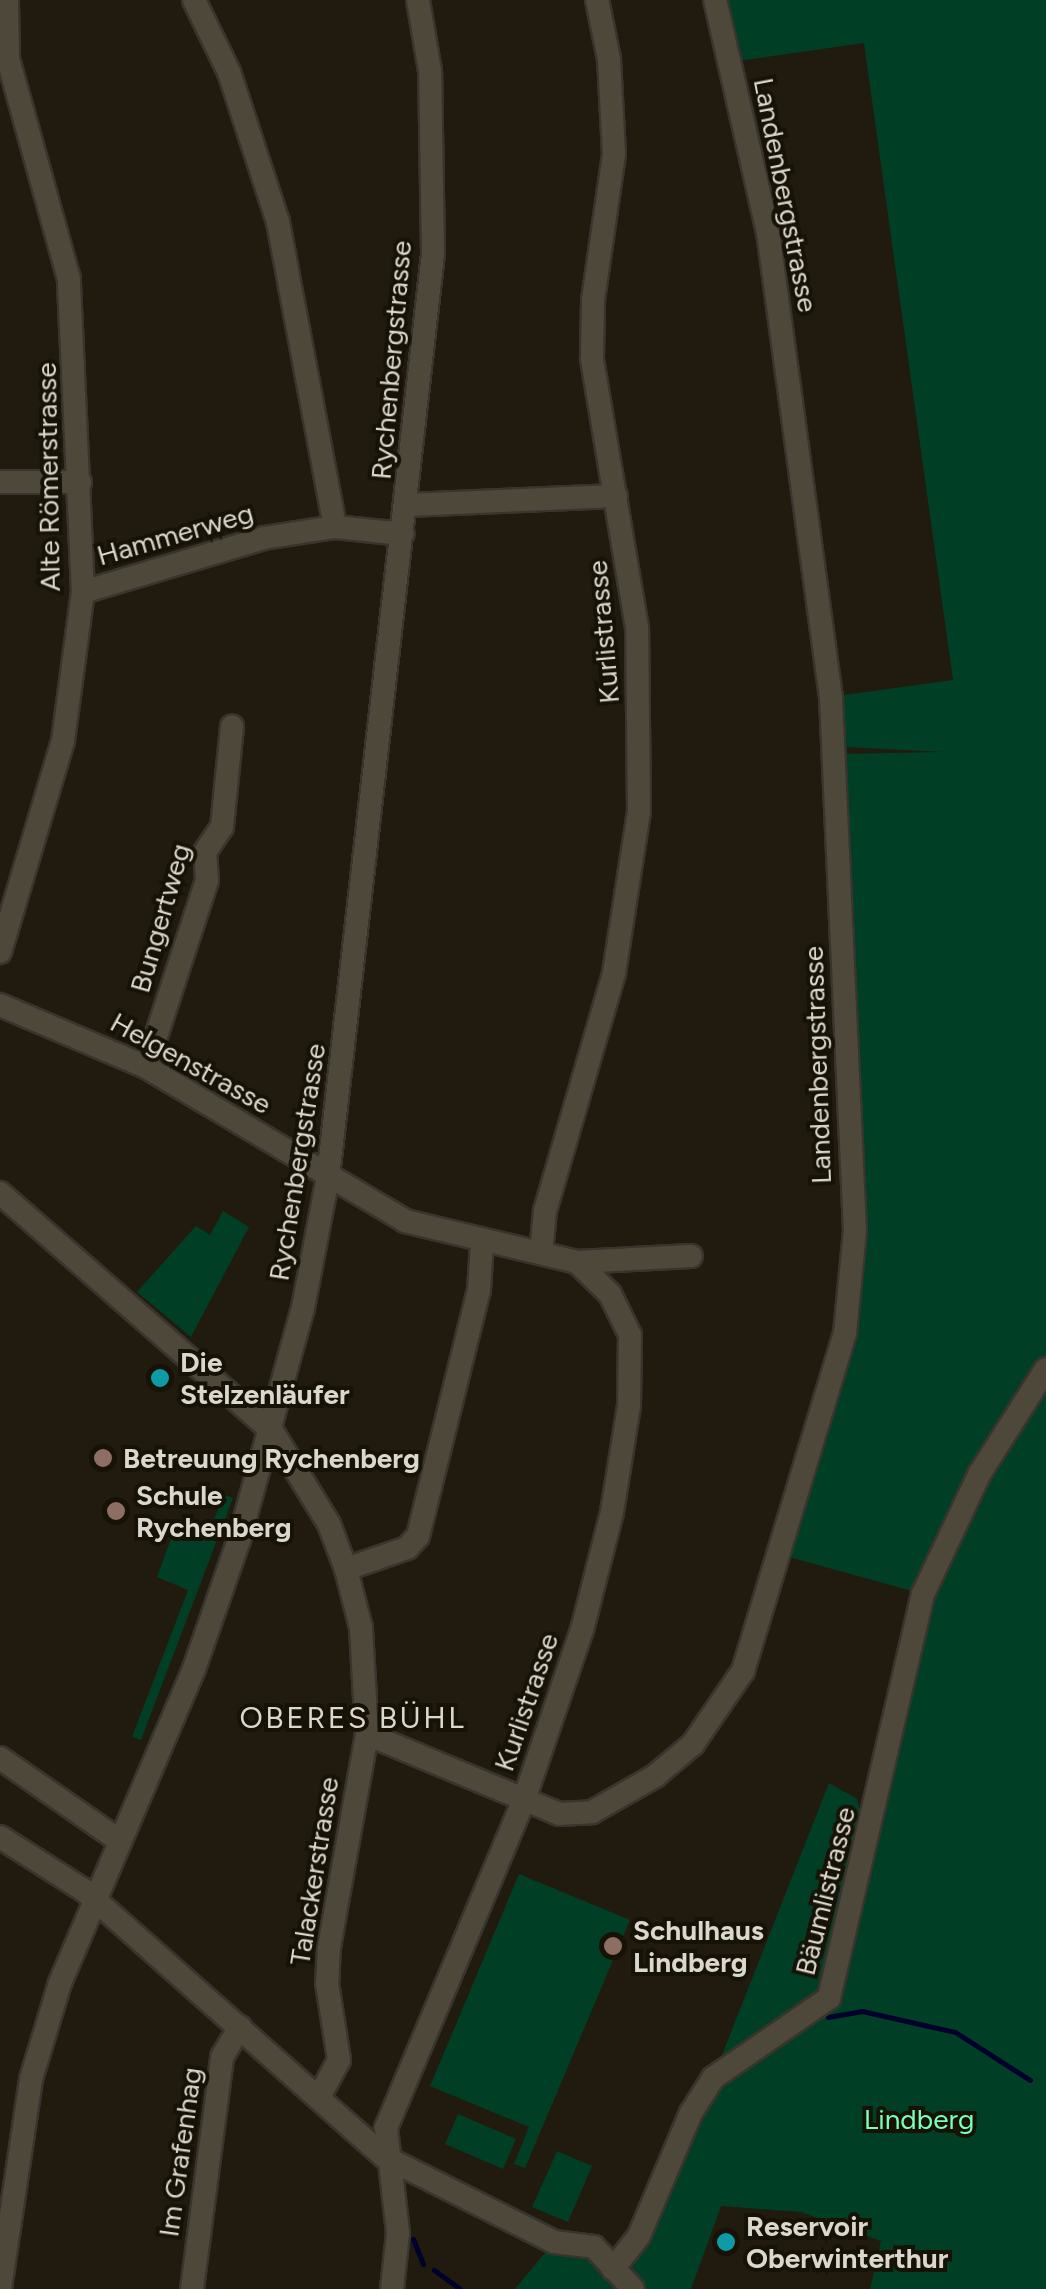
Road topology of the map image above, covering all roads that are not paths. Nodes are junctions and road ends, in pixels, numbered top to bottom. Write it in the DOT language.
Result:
graph roads {
  1 [pos="7,0"];
  2 [pos="194,0"];
  3 [pos="418,0"];
  4 [pos="597,0"];
  5 [pos="716,0"];
  6 [pos="0,482"];
  7 [pos="80,482"];
  8 [pos="616,496"];
  9 [pos="408,505"];
  10 [pos="335,527"];
  11 [pos="403,534"];
  12 [pos="83,592"];
  13 [pos="232,726"];
  14 [pos="0,952"];
  15 [pos="0,1005"];
  16 [pos="146,1067"];
  17 [pos="328,1177"];
  18 [pos="0,1193"];
  19 [pos="482,1244"];
  20 [pos="541,1252"];
  21 [pos="691,1256"];
  22 [pos="577,1262"];
  23 [pos="1046,1369"];
  24 [pos="272,1431"];
  25 [pos="346,1569"];
  26 [pos="368,1734"];
  27 [pos="0,1758"];
  28 [pos="525,1797"];
  29 [pos="0,1838"];
  30 [pos="120,1841"];
  31 [pos="93,1900"];
  32 [pos="240,2027"];
  33 [pos="319,2097"];
  34 [pos="385,2157"];
  35 [pos="613,2268"];
  36 [pos="0,2289"];
  37 [pos="192,2289"];
  38 [pos="392,2289"];
  39 [pos="634,2289"];
  1 -- 7 [label="street, Alte Römerstrasse"];
  2 -- 10 [label="street"];
  3 -- 9 [label="street, Rychenbergstrasse"];
  4 -- 8 [label="street, Kurlistrasse"];
  5 -- 28 [label="street, Landenbergstrasse"];
  6 -- 7 [label="street"];
  7 -- 12 [label="street, Alte Römerstrasse"];
  8 -- 9 [label="street"];
  8 -- 20 [label="street, Kurlistrasse"];
  9 -- 11 [label="street, Rychenbergstrasse"];
  10 -- 11 [label="street, Hammerweg"];
  10 -- 12 [label="street, Hammerweg"];
  11 -- 17 [label="street, Rychenbergstrasse"];
  12 -- 14 [label="street, Alte Römerstrasse"];
  13 -- 16 [label="street, Bungertweg"];
  15 -- 16 [label="street, Helgenstrasse"];
  16 -- 17 [label="street, Helgenstrasse"];
  17 -- 19 [label="street, Helgenstrasse"];
  17 -- 24 [label="street, Rychenbergstrasse"];
  18 -- 24 [label="street, Talackerstrasse"];
  19 -- 20 [label="street, Helgenstrasse"];
  19 -- 25 [label="street"];
  20 -- 22 [label="street, Helgenstrasse"];
  21 -- 22 [label="street, Helgenstrasse"];
  22 -- 28 [label="street, Kurlistrasse"];
  23 -- 35 [label="street, Bäumlistrasse"];
  24 -- 25 [label="street, Talackerstrasse"];
  24 -- 30 [label="street, Rychenbergstrasse"];
  25 -- 26 [label="street, Talackerstrasse"];
  26 -- 28 [label="street, Landenbergstrasse"];
  26 -- 33 [label="street, Talackerstrasse"];
  27 -- 30 [label="street"];
  28 -- 34 [label="street, Kurlistrasse"];
  29 -- 31 [label="street"];
  30 -- 31 [label="street, Rychenbergstrasse"];
  31 -- 32 [label="street"];
  31 -- 36 [label="street, Rychenbergstrasse"];
  32 -- 33 [label="street"];
  32 -- 37 [label="street, Im Grafenhag"];
  33 -- 34 [label="street"];
  34 -- 35 [label="street"];
  34 -- 38 [label="street"];
  35 -- 39 [label="street"];
}
